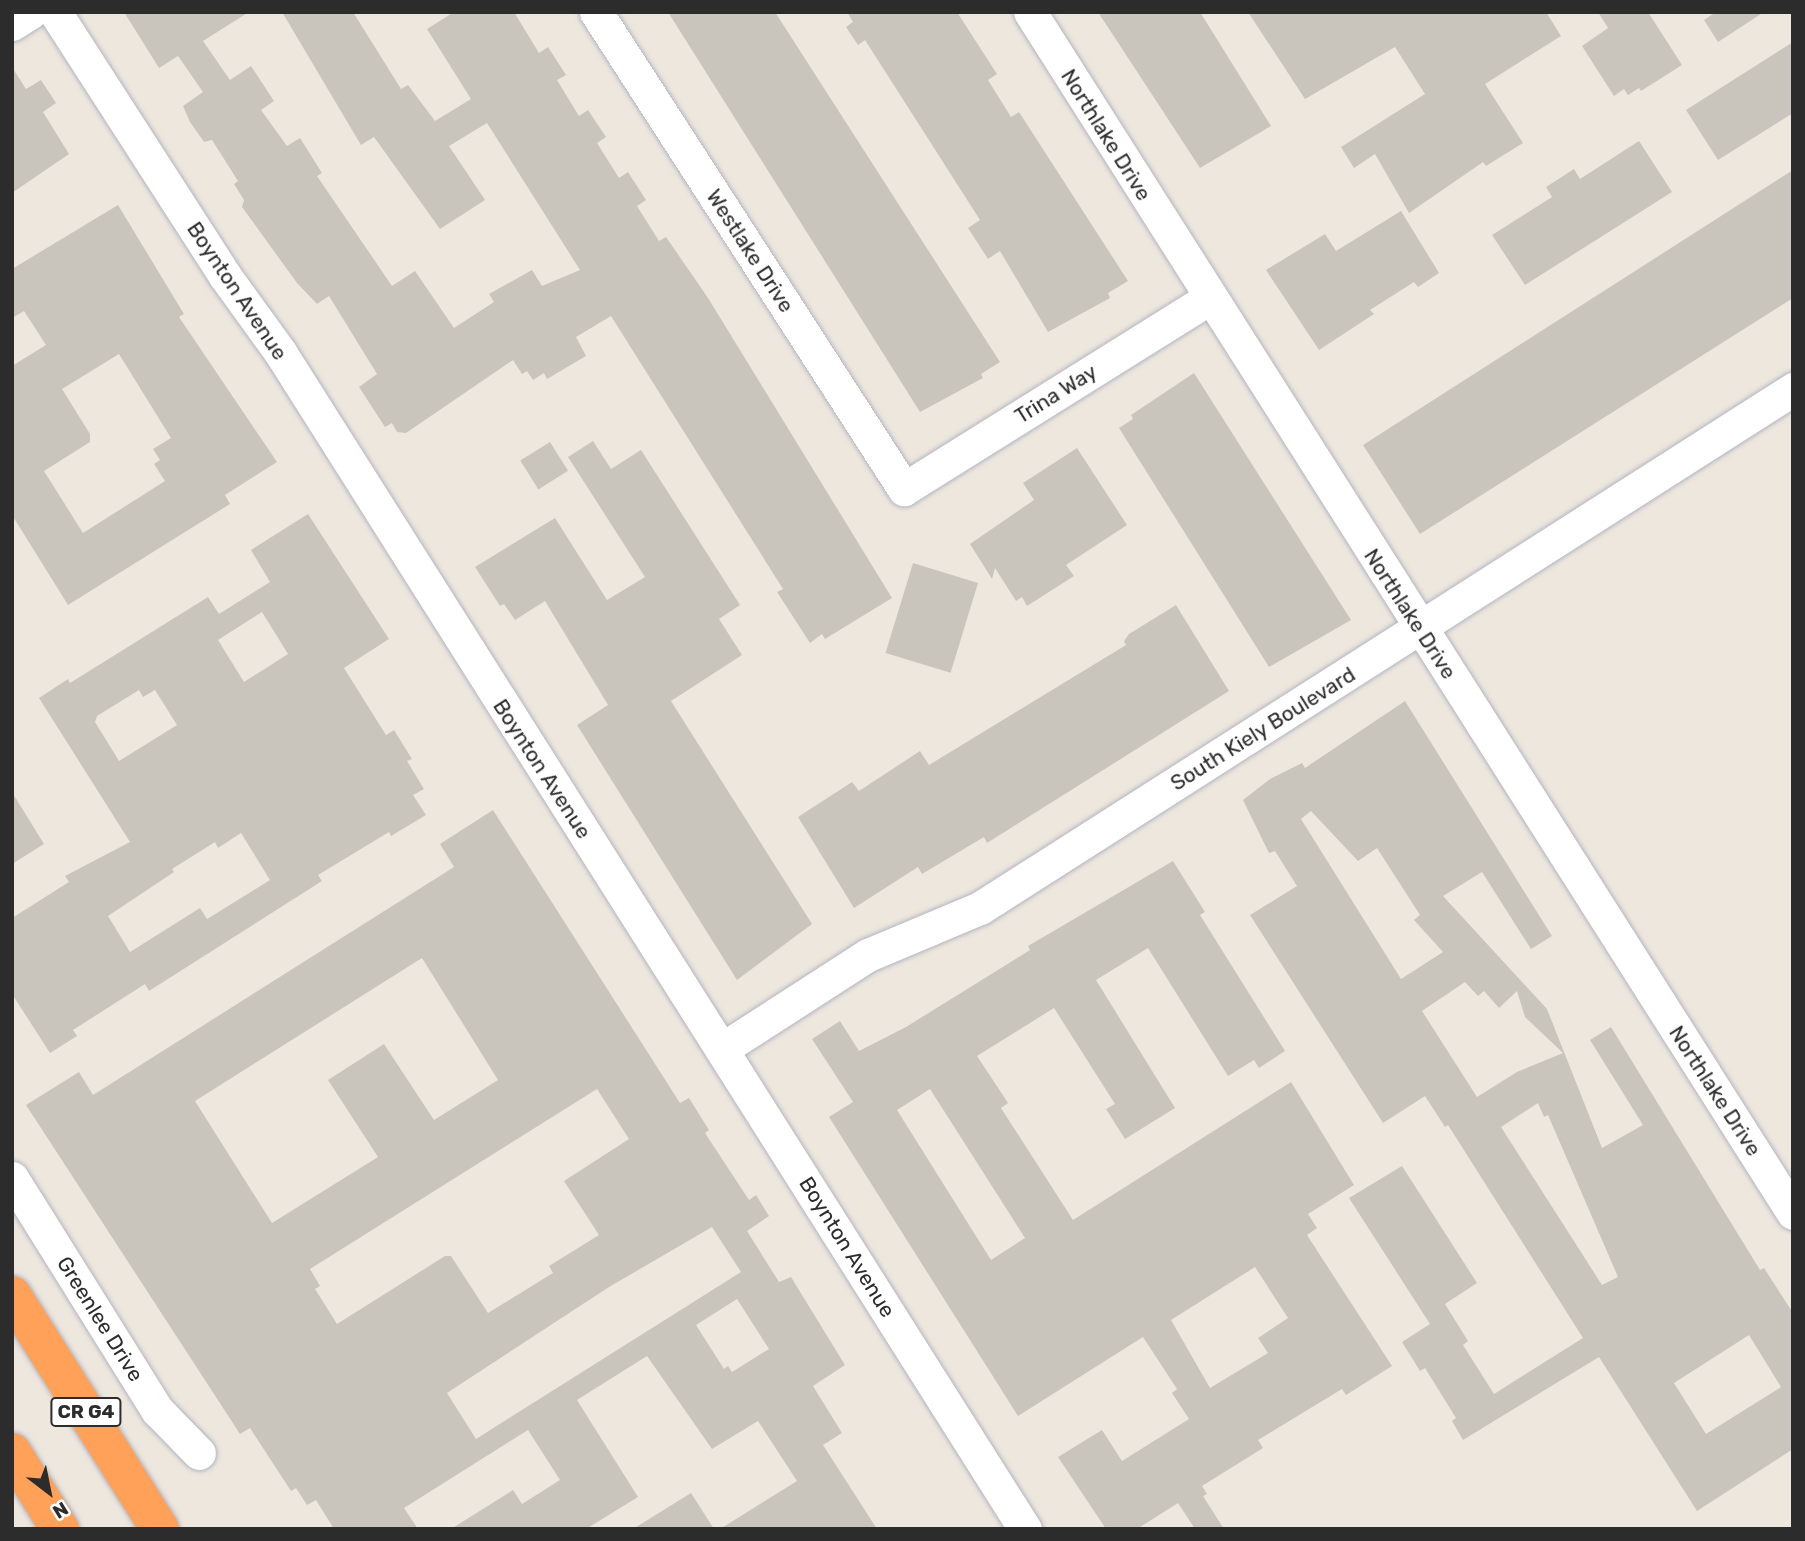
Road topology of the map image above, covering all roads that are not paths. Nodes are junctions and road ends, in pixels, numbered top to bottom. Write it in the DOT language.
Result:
graph roads {
  1 [pos="31,12"];
  2 [pos="55,12"];
  3 [pos="596,12"];
  4 [pos="1030,12"];
  5 [pos="12,24"];
  6 [pos="1208,299"];
  7 [pos="1793,389"];
  8 [pos="904,489"];
  9 [pos="1419,629"];
  10 [pos="722,1049"];
  11 [pos="12,1178"];
  12 [pos="1793,1213"];
  13 [pos="12,1295"];
  14 [pos="12,1452"];
  15 [pos="199,1453"];
  16 [pos="61,1529"];
  17 [pos="160,1529"];
  18 [pos="1025,1529"];
  1 -- 5 [label="street"];
  2 -- 10 [label="street, Boynton Avenue"];
  3 -- 8 [label="street, Westlake Drive"];
  4 -- 6 [label="street, Northlake Drive"];
  6 -- 8 [label="street, Trina Way"];
  6 -- 9 [label="street, Northlake Drive"];
  7 -- 9 [label="street, South Kiely Boulevard"];
  9 -- 10 [label="street, South Kiely Boulevard"];
  9 -- 12 [label="street, Northlake Drive"];
  10 -- 18 [label="street, Boynton Avenue"];
  11 -- 15 [label="street, Greenlee Drive"];
  13 -- 17 [label="highway, CR G4"];
  14 -- 16 [label="highway"];
}
